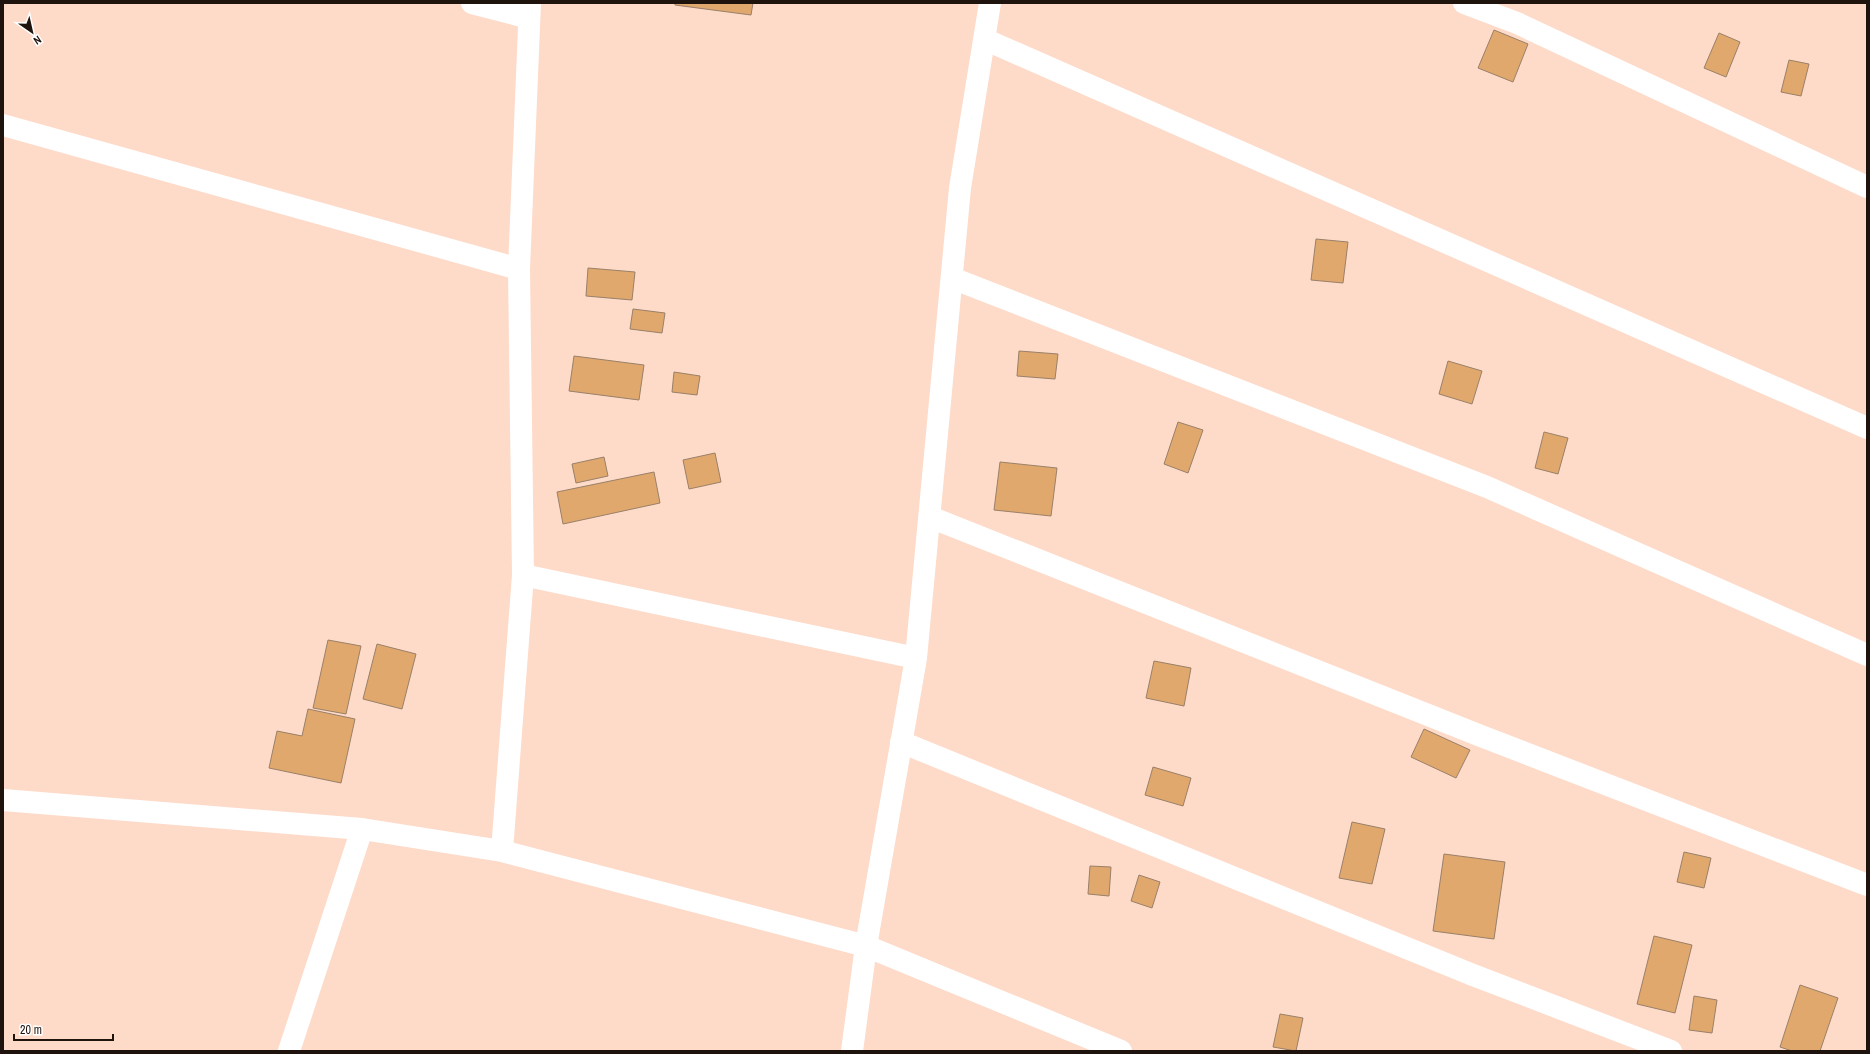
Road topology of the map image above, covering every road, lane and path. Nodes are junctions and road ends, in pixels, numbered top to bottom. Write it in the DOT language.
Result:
graph roads {
  1 [pos="472,3"];
  2 [pos="990,3"];
  3 [pos="1464,3"];
  4 [pos="530,11"];
  5 [pos="984,39"];
  6 [pos="3,125"];
  7 [pos="1867,186"];
  8 [pos="519,269"];
  9 [pos="952,278"];
  10 [pos="1867,428"];
  11 [pos="930,517"];
  12 [pos="522,575"];
  13 [pos="1867,655"];
  14 [pos="916,658"];
  15 [pos="901,742"];
  16 [pos="3,800"];
  17 [pos="362,829"];
  18 [pos="502,850"];
  19 [pos="1867,885"];
  20 [pos="866,946"];
  21 [pos="289,1051"];
  22 [pos="852,1051"];
  23 [pos="1121,1051"];
  24 [pos="1671,1051"];
  1 -- 4 [label="street"];
  2 -- 5 [label="street"];
  3 -- 7 [label="street"];
  4 -- 8 [label="street"];
  5 -- 9 [label="street"];
  5 -- 10 [label="street"];
  6 -- 8 [label="street"];
  8 -- 12 [label="street"];
  9 -- 11 [label="street"];
  9 -- 13 [label="street"];
  11 -- 14 [label="street"];
  11 -- 19 [label="street"];
  12 -- 14 [label="street"];
  12 -- 18 [label="street"];
  14 -- 15 [label="street"];
  15 -- 20 [label="street"];
  15 -- 24 [label="street"];
  16 -- 17 [label="street"];
  17 -- 18 [label="street"];
  17 -- 21 [label="street"];
  18 -- 20 [label="street"];
  20 -- 22 [label="street"];
  20 -- 23 [label="street"];
}
